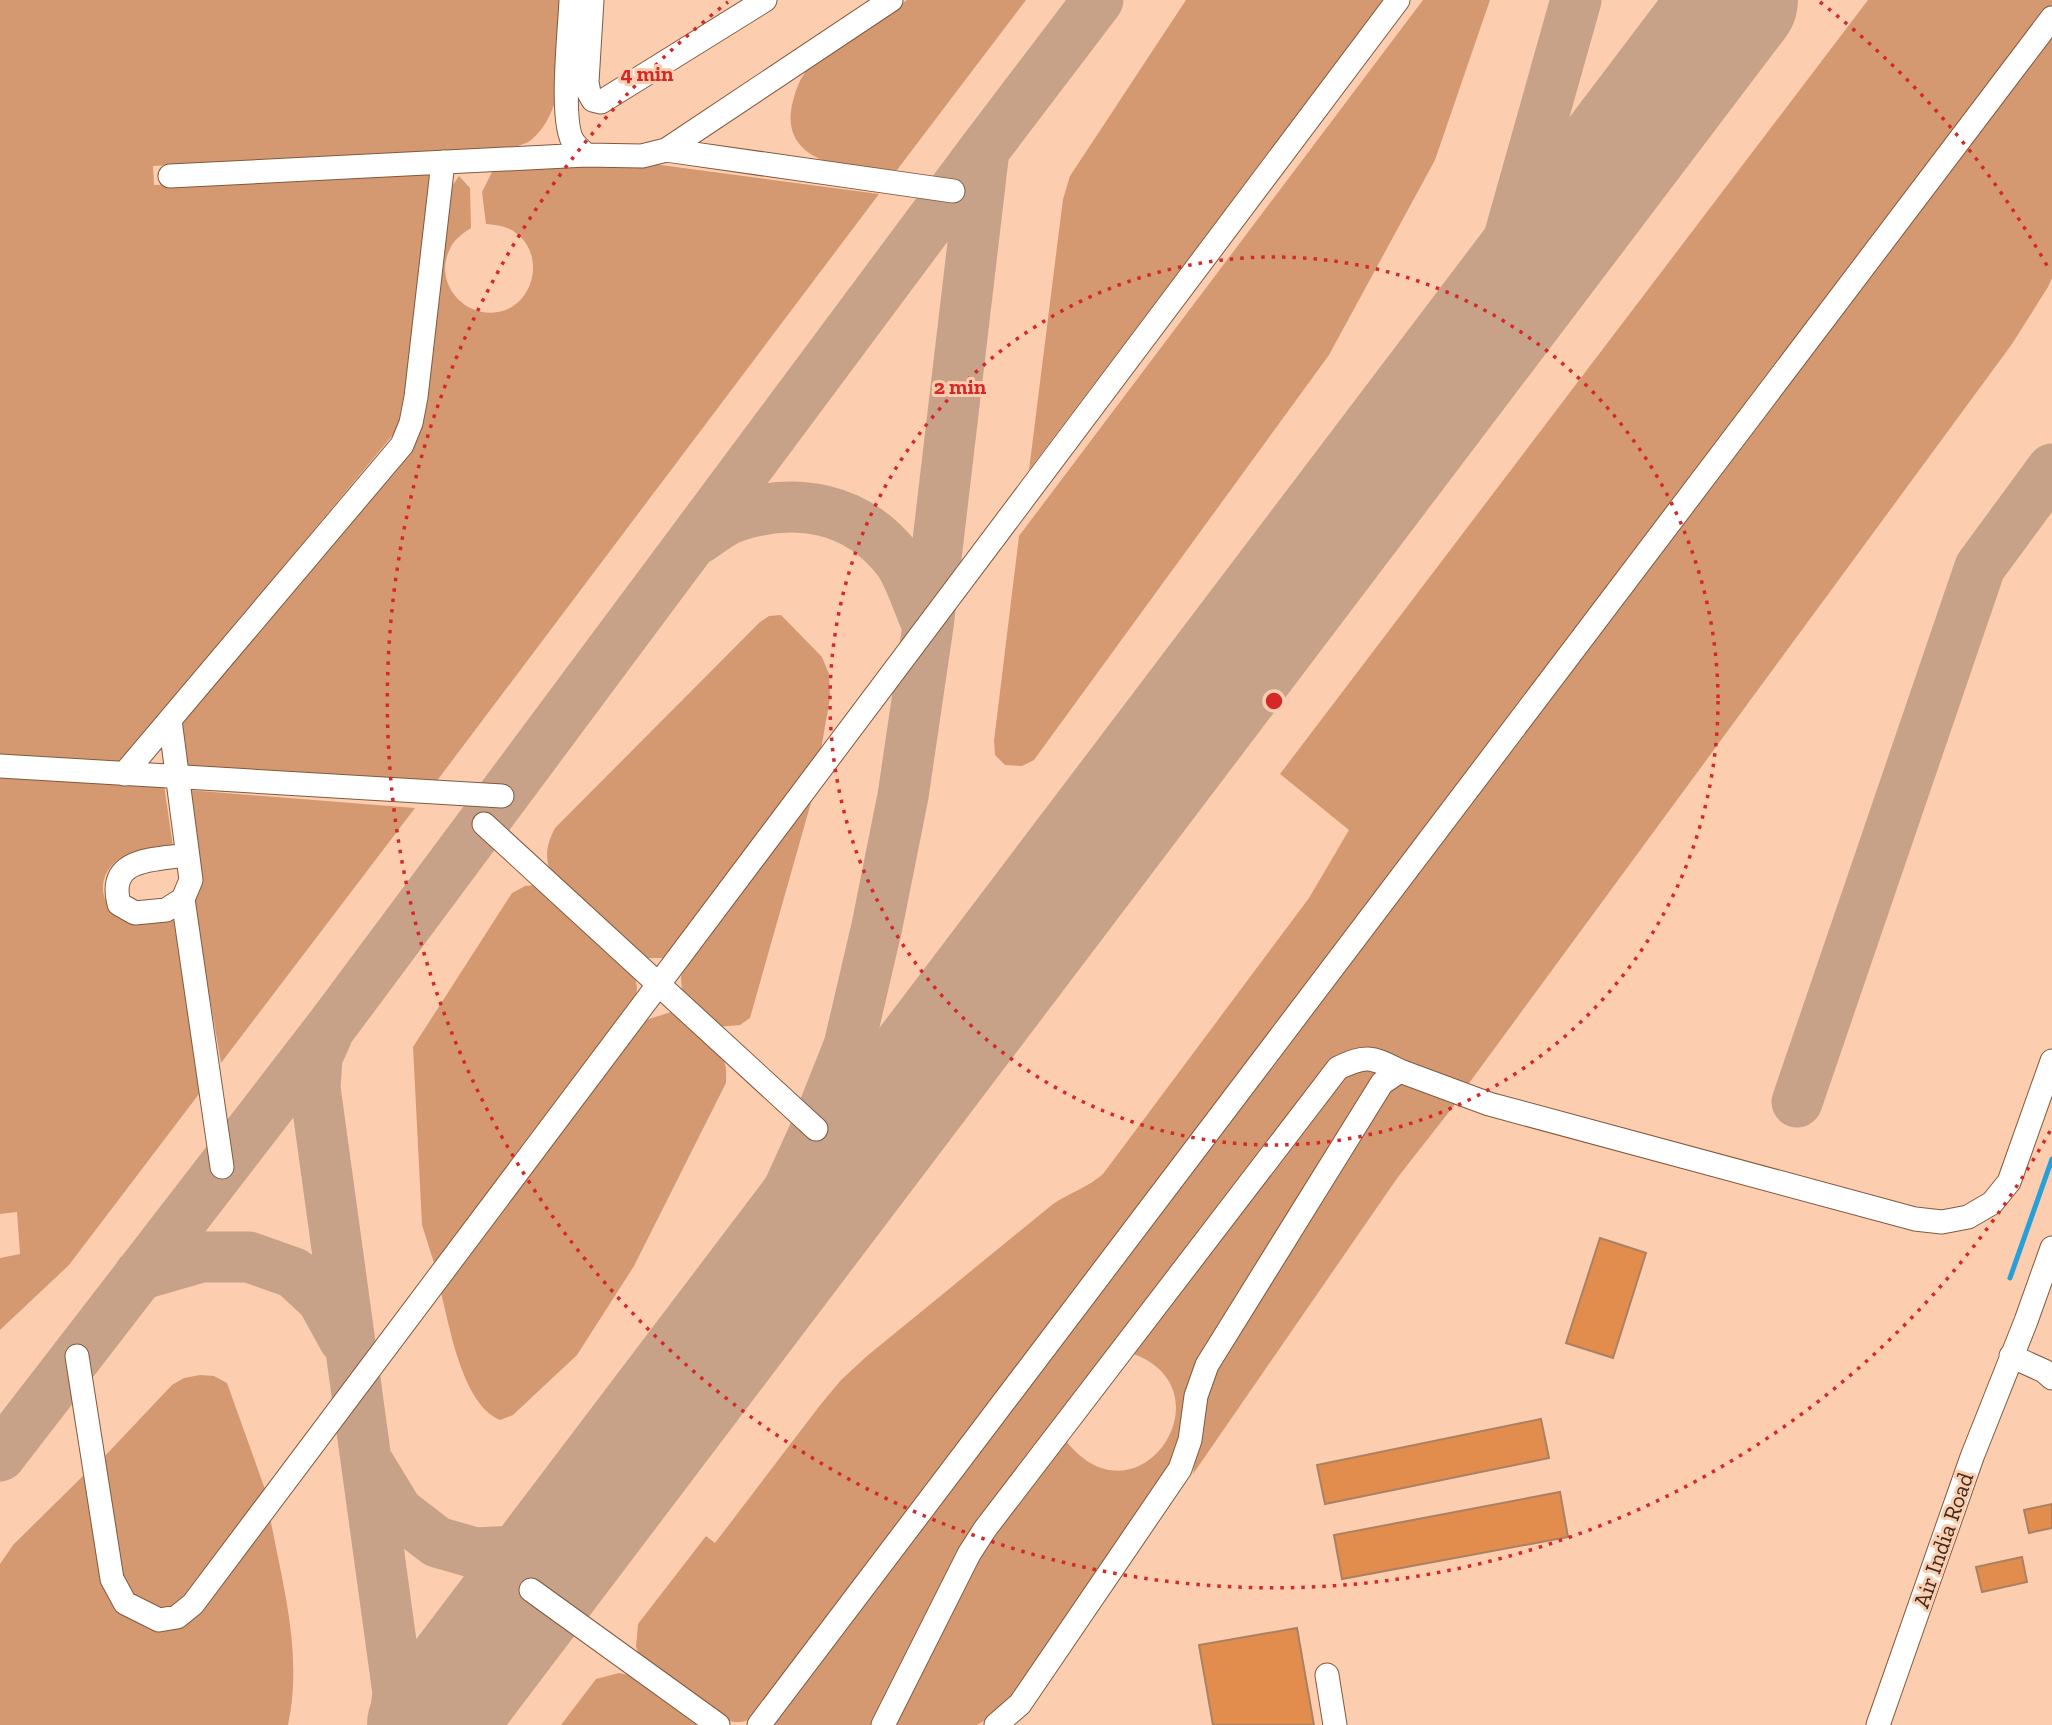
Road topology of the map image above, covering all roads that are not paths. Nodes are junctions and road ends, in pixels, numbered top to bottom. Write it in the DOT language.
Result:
graph roads {
  1 [pos="571,0"];
  2 [pos="592,0"];
  3 [pos="765,0"];
  4 [pos="891,0"];
  5 [pos="1398,0"];
  6 [pos="2052,18"];
  7 [pos="666,150"];
  8 [pos="586,155"];
  9 [pos="443,162"];
  10 [pos="170,176"];
  11 [pos="953,191"];
  12 [pos="170,720"];
  13 [pos="0,766"];
  14 [pos="124,774"];
  15 [pos="177,776"];
  16 [pos="502,796"];
  17 [pos="484,824"];
  18 [pos="187,855"];
  19 [pos="184,899"];
  20 [pos="658,984"];
  21 [pos="2052,1060"];
  22 [pos="1400,1071"];
  23 [pos="816,1129"];
  24 [pos="222,1167"];
  25 [pos="2052,1248"];
  26 [pos="77,1356"];
  27 [pos="2011,1356"];
  28 [pos="2052,1378"];
  29 [pos="531,1590"];
  30 [pos="1327,1675"];
  31 [pos="718,1725"];
  32 [pos="760,1725"];
  33 [pos="883,1725"];
  34 [pos="996,1725"];
  35 [pos="1335,1725"];
  36 [pos="1878,1725"];
  1 -- 8 [label="street"];
  2 -- 3 [label="street"];
  4 -- 7 [label="street"];
  5 -- 20 [label="street"];
  6 -- 32 [label="street"];
  7 -- 8 [label="street"];
  7 -- 11 [label="street"];
  8 -- 9 [label="street"];
  9 -- 10 [label="street"];
  9 -- 12 [label="street"];
  12 -- 14 [label="street"];
  12 -- 15 [label="street"];
  13 -- 14 [label="street"];
  14 -- 15 [label="street"];
  15 -- 16 [label="street"];
  15 -- 18 [label="street"];
  17 -- 20 [label="street"];
  18 -- 19 [label="street"];
  18 -- 19 [label="street"];
  19 -- 24 [label="street"];
  20 -- 23 [label="street"];
  20 -- 26 [label="street"];
  21 -- 22 [label="street"];
  22 -- 33 [label="street"];
  22 -- 34 [label="street"];
  25 -- 27 [label="street, Air India Road"];
  27 -- 28 [label="street"];
  27 -- 36 [label="street, Air India Road"];
  29 -- 31 [label="street"];
  30 -- 35 [label="street"];
}
